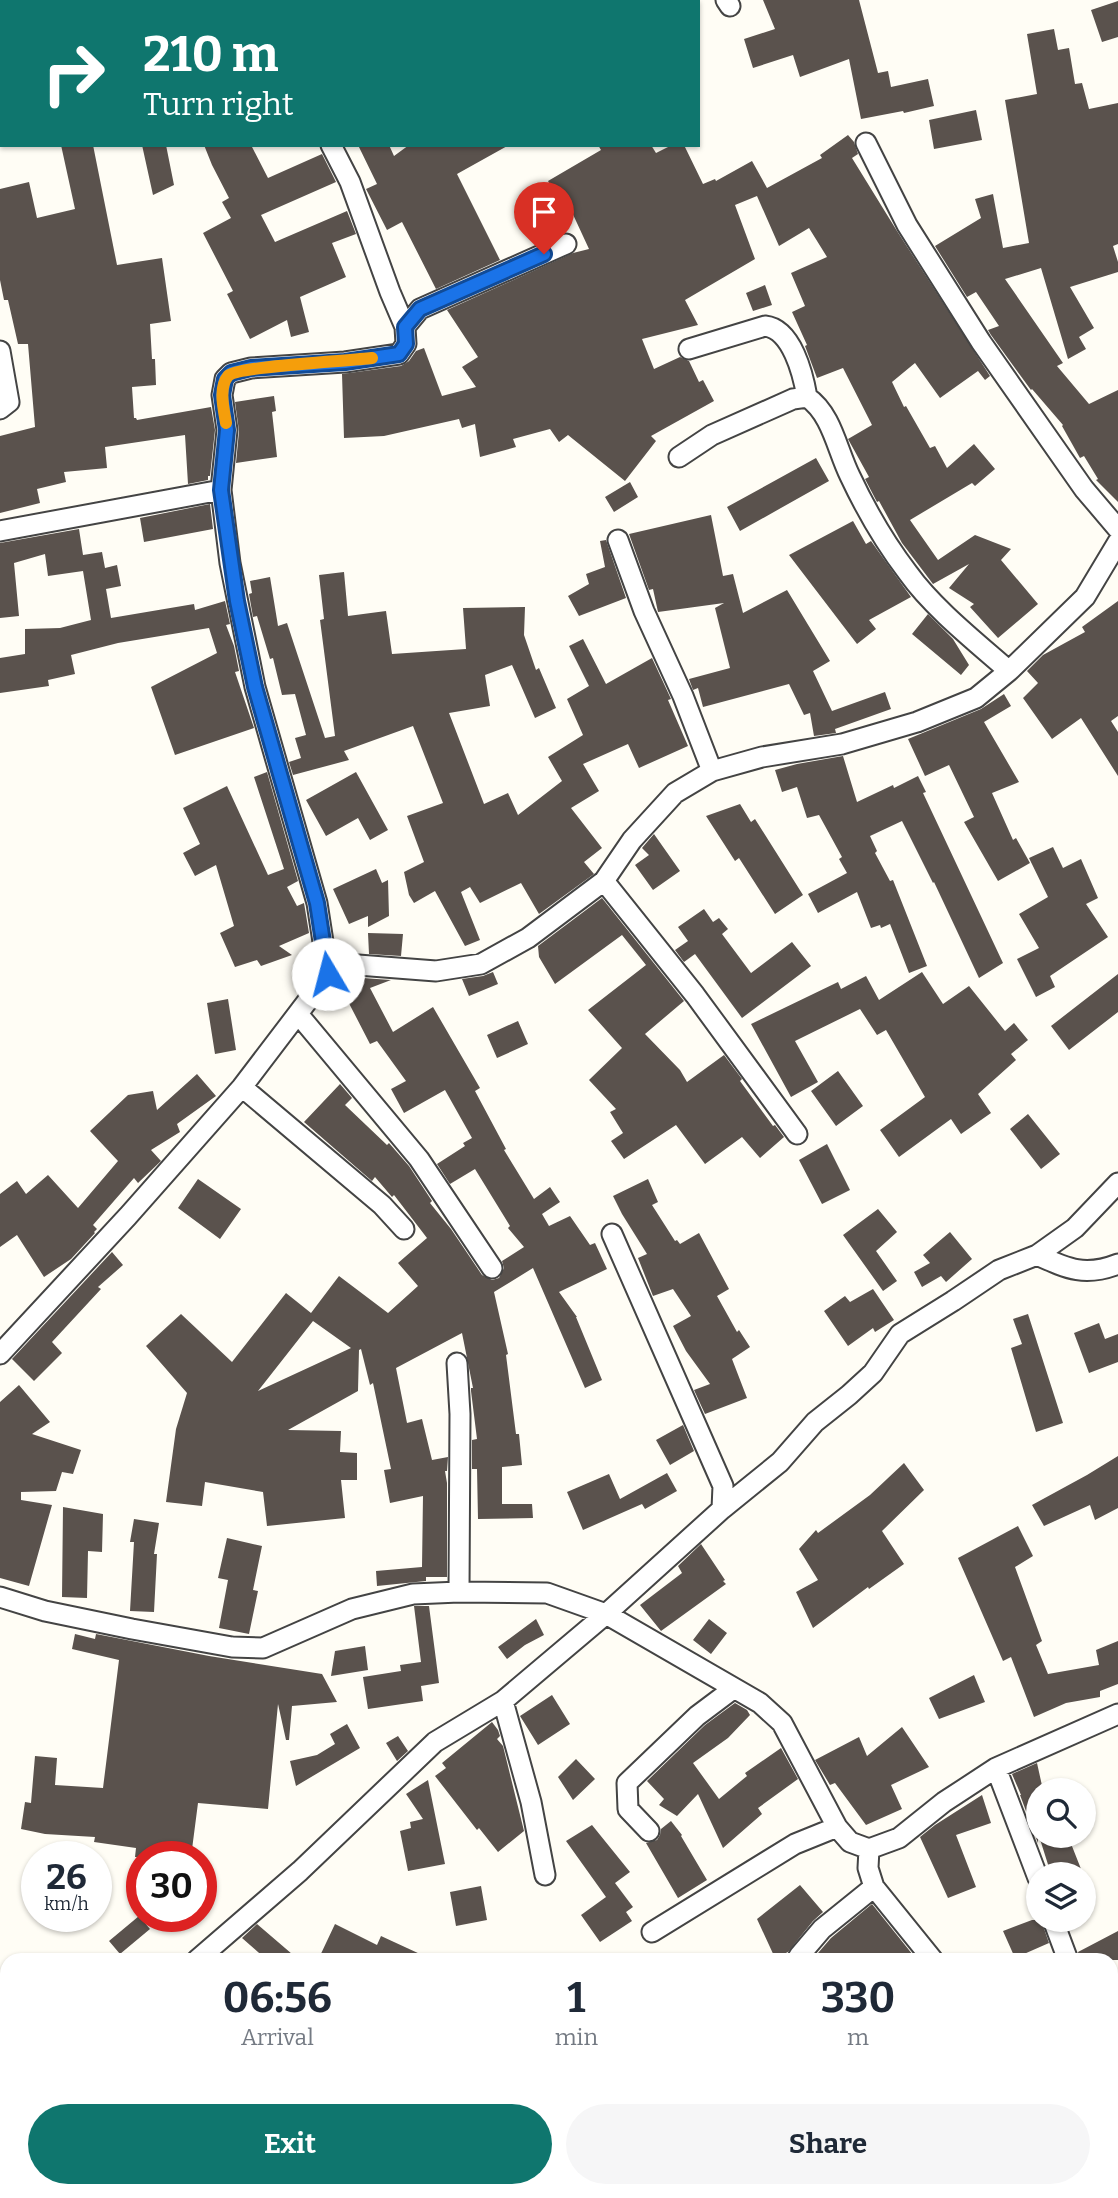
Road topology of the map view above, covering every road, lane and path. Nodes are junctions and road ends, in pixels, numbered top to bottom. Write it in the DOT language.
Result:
graph roads {
  1 [pos="866,143"];
  2 [pos="332,147"];
  3 [pos="566,244"];
  4 [pos="405,327"];
  5 [pos="689,349"];
  6 [pos="0,351"];
  7 [pos="807,397"];
  8 [pos="0,409"];
  9 [pos="679,457"];
  10 [pos="221,490"];
  11 [pos="1118,529"];
  12 [pos="0,531"];
  13 [pos="618,540"];
  14 [pos="1118,542"];
  15 [pos="1009,671"];
  16 [pos="712,771"];
  17 [pos="604,881"];
  18 [pos="328,974"];
  19 [pos="298,1014"];
  20 [pos="242,1087"];
  21 [pos="797,1134"];
  22 [pos="1118,1183"];
  23 [pos="404,1228"];
  24 [pos="612,1234"];
  25 [pos="1037,1255"];
  26 [pos="1118,1264"];
  27 [pos="492,1268"];
  28 [pos="0,1354"];
  29 [pos="457,1363"];
  30 [pos="722,1509"];
  31 [pos="459,1592"];
  32 [pos="0,1597"];
  33 [pos="606,1614"];
  34 [pos="733,1689"];
  35 [pos="503,1701"];
  36 [pos="1118,1714"];
  37 [pos="996,1768"];
  38 [pos="837,1827"];
  39 [pos="649,1831"];
  40 [pos="869,1849"];
  41 [pos="1032,1862"];
  42 [pos="545,1875"];
  43 [pos="874,1888"];
  44 [pos="652,1932"];
  45 [pos="1058,1932"];
  46 [pos="205,1953"];
  47 [pos="802,1953"];
  48 [pos="927,1953"];
  49 [pos="1065,1953"];
  1 -- 11 [label="street"];
  2 -- 4 [label="street"];
  3 -- 4 [label="street"];
  4 -- 10 [label="street"];
  5 -- 7 [label="street"];
  6 -- 8 [label="street"];
  7 -- 9 [label="street"];
  7 -- 15 [label="street"];
  10 -- 12 [label="street"];
  10 -- 18 [label="street"];
  13 -- 16 [label="street"];
  14 -- 15 [label="street"];
  15 -- 16 [label="street"];
  16 -- 17 [label="street"];
  17 -- 18 [label="street"];
  17 -- 21 [label="street"];
  18 -- 19 [label="street"];
  19 -- 20 [label="street"];
  19 -- 27 [label="street"];
  20 -- 23 [label="street"];
  20 -- 28 [label="street"];
  22 -- 25 [label="street"];
  24 -- 30 [label="street"];
  25 -- 26 [label="street"];
  25 -- 30 [label="street"];
  29 -- 31 [label="street"];
  30 -- 33 [label="street"];
  31 -- 32 [label="street"];
  31 -- 33 [label="street"];
  33 -- 34 [label="street"];
  33 -- 35 [label="street"];
  34 -- 38 [label="street"];
  34 -- 39 [label="street"];
  35 -- 42 [label="street"];
  35 -- 46 [label="street"];
  36 -- 37 [label="street"];
  37 -- 40 [label="street"];
  37 -- 41 [label="street"];
  38 -- 40 [label="street"];
  38 -- 44 [label="street"];
  40 -- 43 [label="street"];
  43 -- 47 [label="street"];
  43 -- 48 [label="street"];
  45 -- 49 [label="street"];
}
